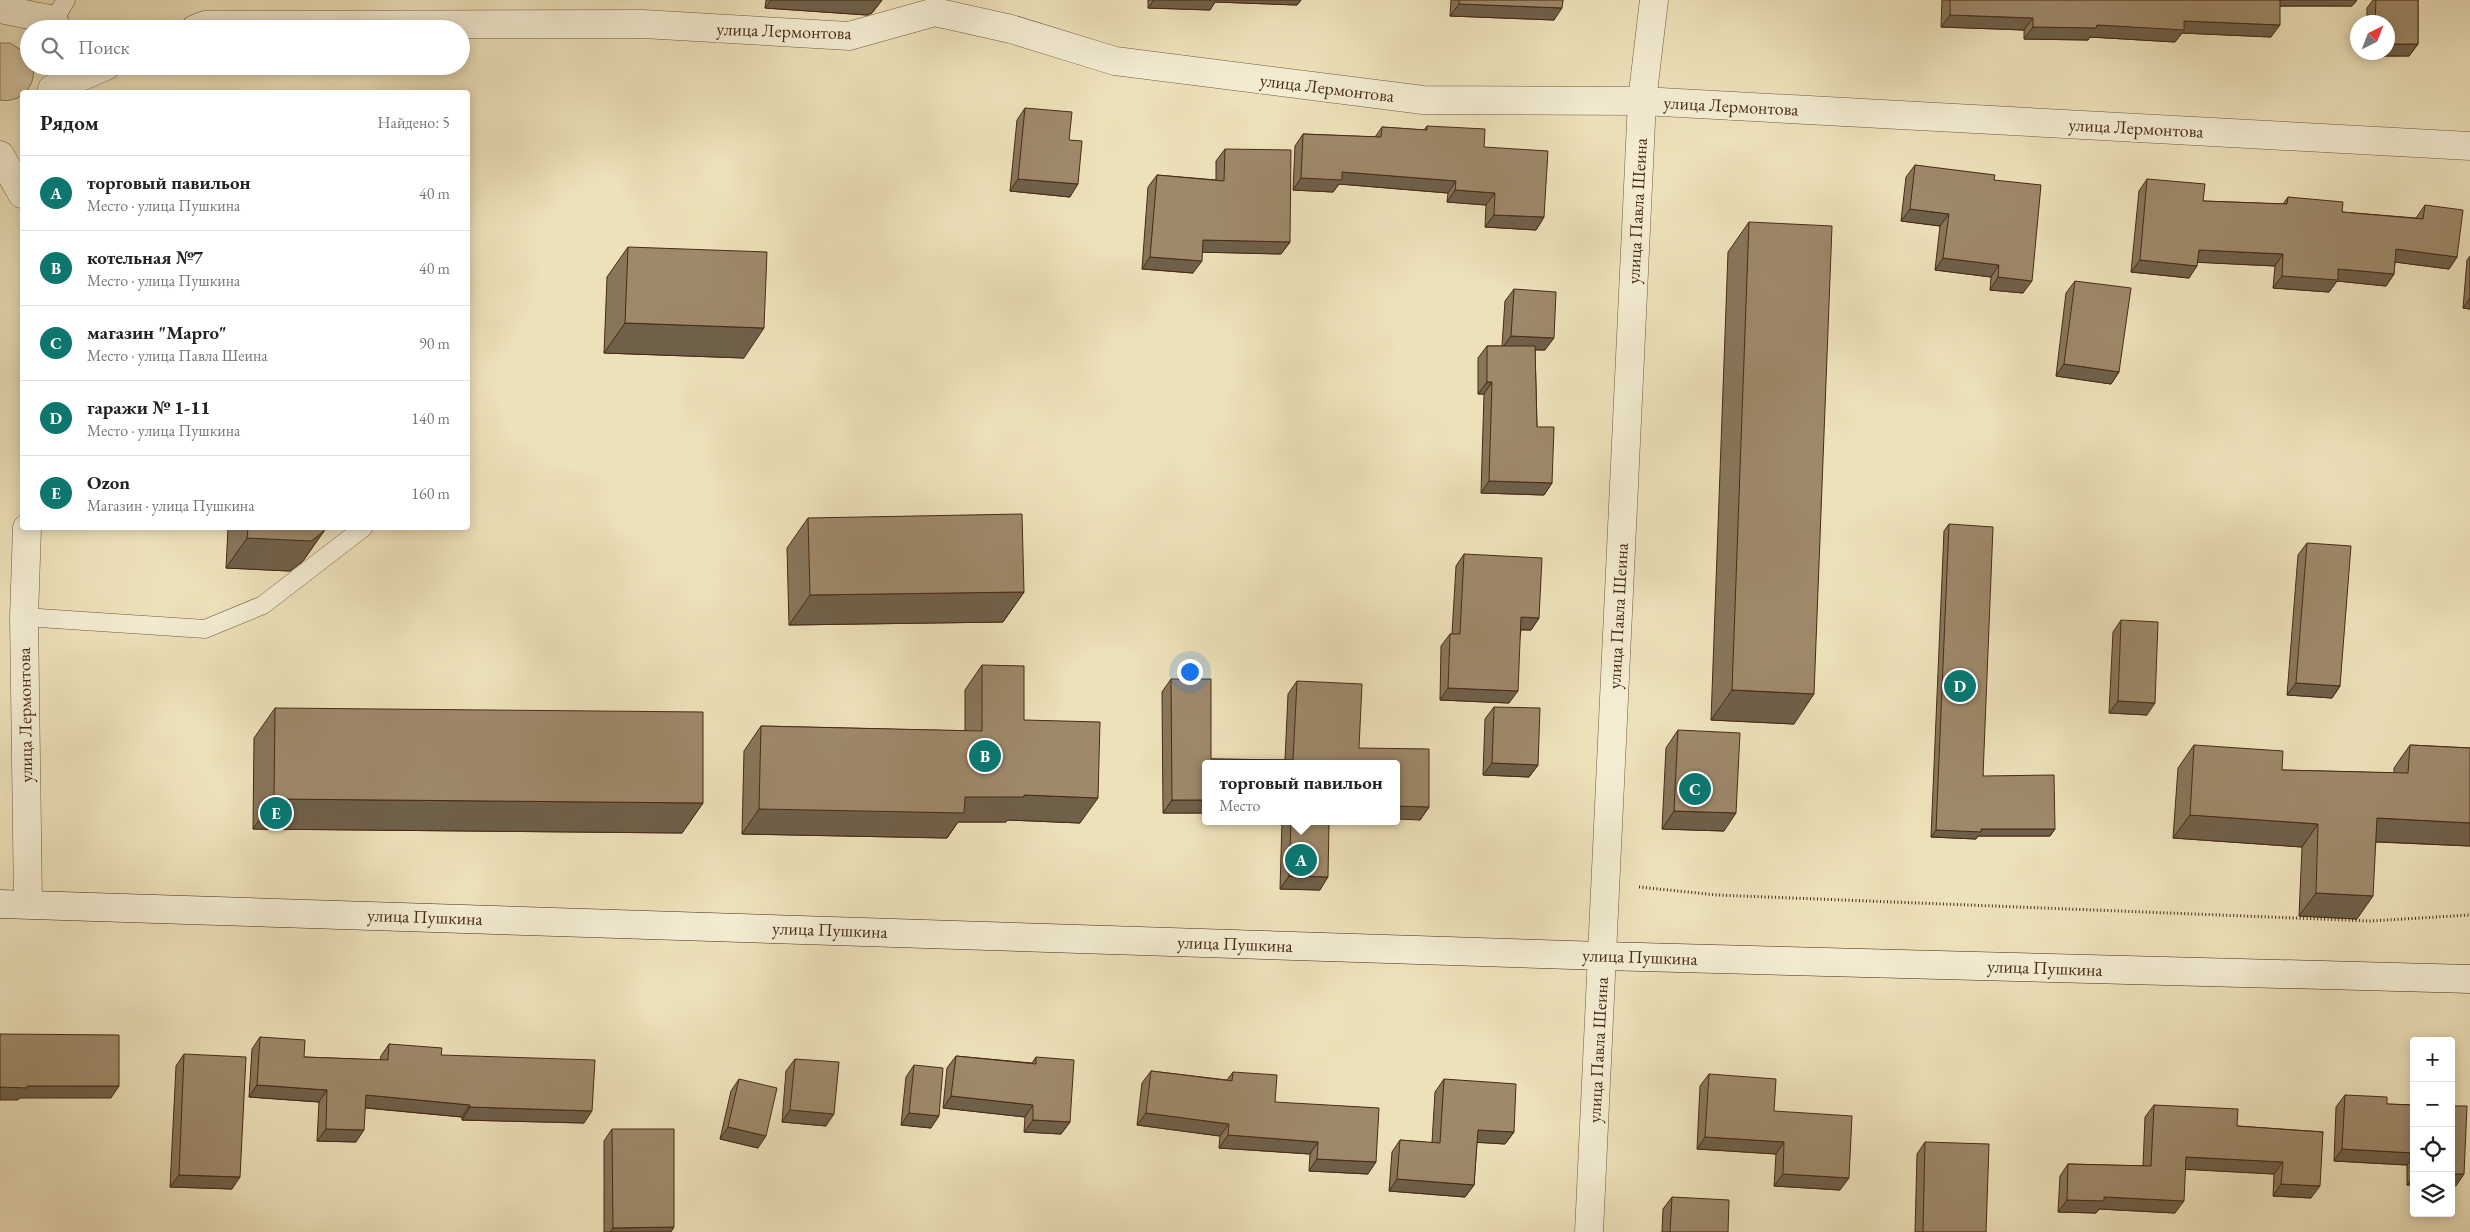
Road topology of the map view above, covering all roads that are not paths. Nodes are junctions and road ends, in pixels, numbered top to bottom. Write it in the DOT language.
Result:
graph roads {
  1 [pos="1654,0"];
  2 [pos="0,9"];
  3 [pos="58,16"];
  4 [pos="470,24"];
  5 [pos="77,75"];
  6 [pos="52,83"];
  7 [pos="1642,101"];
  8 [pos="2470,146"];
  9 [pos="0,155"];
  10 [pos="20,190"];
  11 [pos="26,530"];
  12 [pos="360,530"];
  13 [pos="24,617"];
  14 [pos="28,903"];
  15 [pos="0,904"];
  16 [pos="1603,956"];
  17 [pos="2470,979"];
  18 [pos="1589,1232"];
  1 -- 7 [label="street, улица Павла Шеина"];
  2 -- 3 [label="street"];
  4 -- 7 [label="street, улица Лермонтова"];
  5 -- 6 [label="street"];
  7 -- 8 [label="street, улица Лермонтова"];
  7 -- 16 [label="street, улица Павла Шеина"];
  9 -- 10 [label="street"];
  11 -- 13 [label="street, улица Лермонтова"];
  12 -- 13 [label="lane"];
  13 -- 14 [label="street, улица Лермонтова"];
  14 -- 15 [label="street, улица Пушкина"];
  14 -- 16 [label="street, улица Пушкина"];
  16 -- 17 [label="street, улица Пушкина"];
  16 -- 18 [label="street, улица Павла Шеина"];
}
